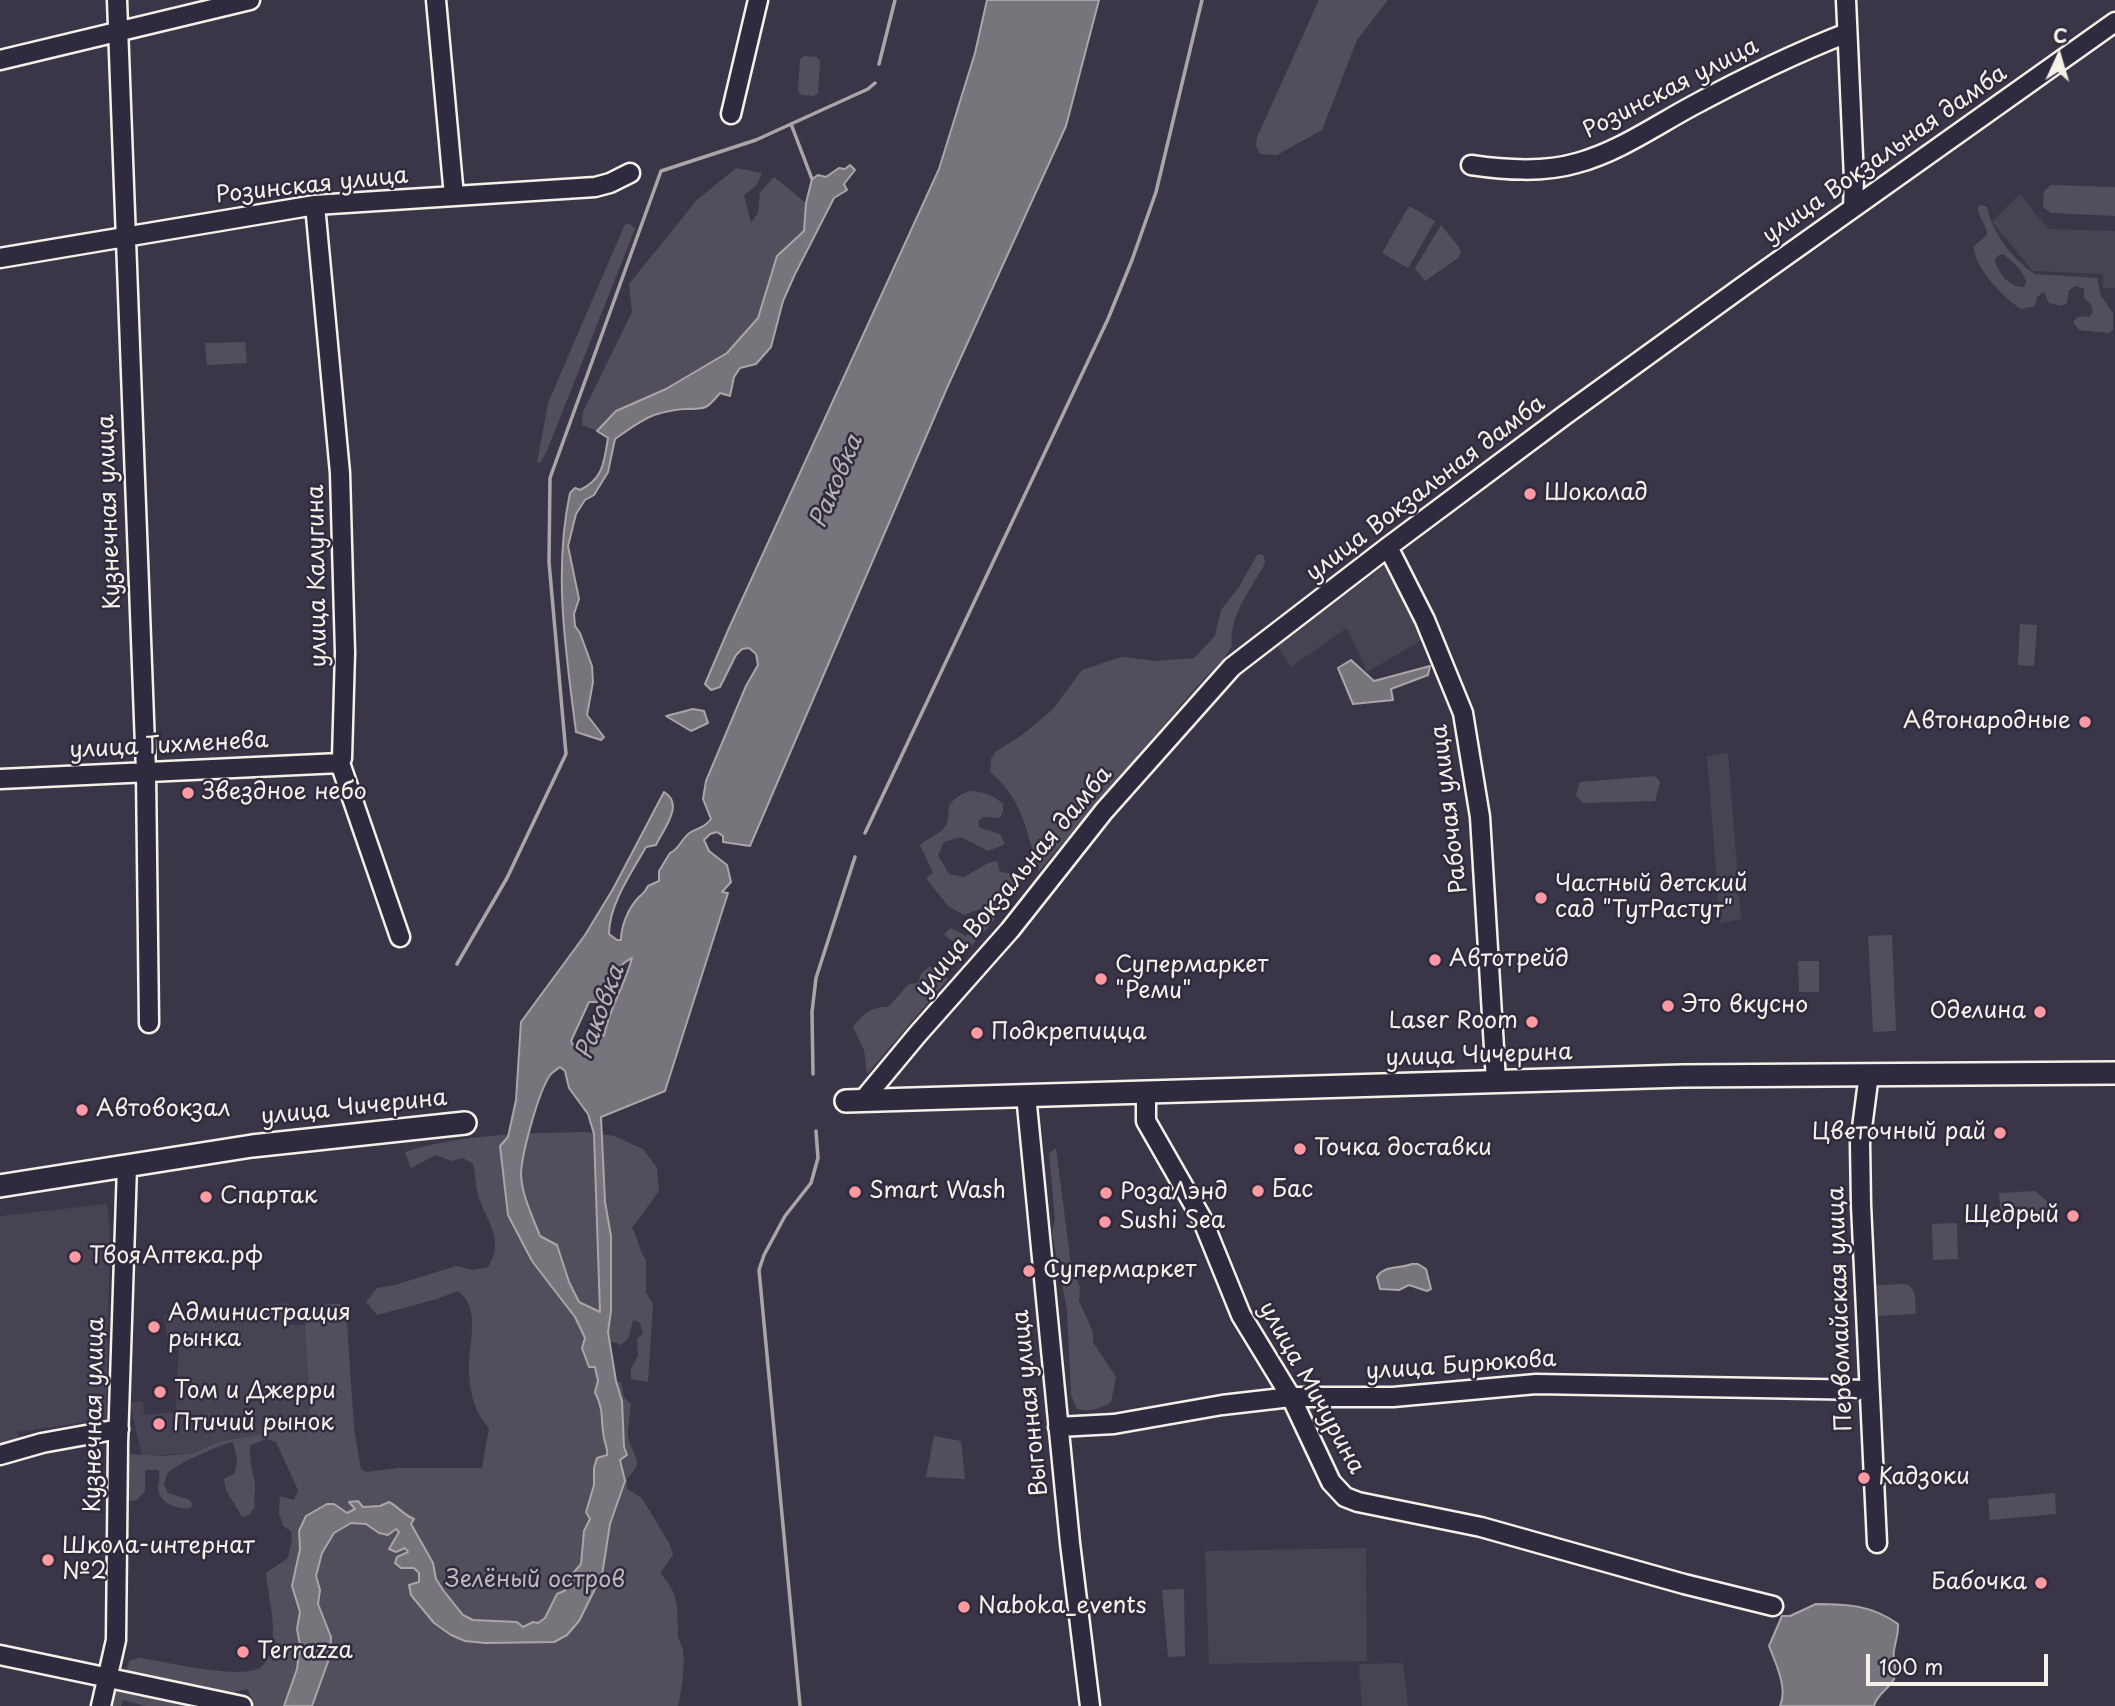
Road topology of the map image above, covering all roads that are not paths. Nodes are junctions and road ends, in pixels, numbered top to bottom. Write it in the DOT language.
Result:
graph roads {
  1 [pos="117,0"];
  2 [pos="250,0"];
  3 [pos="436,0"];
  4 [pos="758,0"];
  5 [pos="1846,0"];
  6 [pos="2115,22"];
  7 [pos="118,31"];
  8 [pos="1847,33"];
  9 [pos="0,60"];
  10 [pos="731,114"];
  11 [pos="1471,165"];
  12 [pos="631,173"];
  13 [pos="454,196"];
  14 [pos="315,205"];
  15 [pos="1853,208"];
  16 [pos="124,236"];
  17 [pos="0,258"];
  18 [pos="1388,547"];
  19 [pos="340,763"];
  20 [pos="146,772"];
  21 [pos="0,779"];
  22 [pos="400,937"];
  23 [pos="149,1023"];
  24 [pos="2115,1073"];
  25 [pos="1869,1074"];
  26 [pos="1496,1082"];
  27 [pos="1146,1092"];
  28 [pos="1026,1095"];
  29 [pos="855,1100"];
  30 [pos="465,1123"];
  31 [pos="127,1166"];
  32 [pos="0,1186"];
  33 [pos="1869,1390"];
  34 [pos="1291,1397"];
  35 [pos="1058,1427"];
  36 [pos="119,1429"];
  37 [pos="0,1455"];
  38 [pos="1877,1543"];
  39 [pos="1773,1605"];
  40 [pos="0,1655"];
  41 [pos="109,1677"];
  42 [pos="100,1706"];
  43 [pos="242,1706"];
  44 [pos="1090,1706"];
  1 -- 7 [label="street, Кузнечная улица"];
  2 -- 7 [label="street"];
  3 -- 13 [label="street"];
  4 -- 10 [label="street"];
  5 -- 8 [label="street"];
  6 -- 15 [label="street, улица Вокзальная дамба"];
  7 -- 9 [label="street"];
  7 -- 16 [label="street, Кузнечная улица"];
  8 -- 11 [label="street, Розинская улица"];
  8 -- 15 [label="street"];
  12 -- 13 [label="street, Розинская улица"];
  13 -- 14 [label="street, Розинская улица"];
  14 -- 16 [label="street, Розинская улица"];
  14 -- 19 [label="street, улица Калугина"];
  15 -- 18 [label="street, улица Вокзальная дамба"];
  16 -- 17 [label="street, Розинская улица"];
  16 -- 20 [label="street, Кузнечная улица"];
  18 -- 26 [label="street, Рабочая улица"];
  18 -- 29 [label="street, улица Вокзальная дамба"];
  19 -- 20 [label="street, улица Тихменева"];
  19 -- 22 [label="street, улица Калугина"];
  20 -- 21 [label="street, улица Тихменева"];
  20 -- 23 [label="street, Кузнечная улица"];
  24 -- 25 [label="main road, улица Чичерина"];
  25 -- 26 [label="main road, улица Чичерина"];
  25 -- 33 [label="street, Первомайская улица"];
  26 -- 27 [label="main road, улица Чичерина"];
  27 -- 28 [label="main road, улица Чичерина"];
  27 -- 34 [label="street, улица Мичурина"];
  28 -- 29 [label="main road, улица Чичерина"];
  28 -- 35 [label="street, Выгонная улица"];
  30 -- 31 [label="main road, улица Чичерина"];
  31 -- 32 [label="main road, улица Чичерина"];
  31 -- 36 [label="street, Кузнечная улица"];
  33 -- 34 [label="street, улица Бирюкова"];
  33 -- 38 [label="street, Первомайская улица"];
  34 -- 35 [label="street, улица Бирюкова"];
  34 -- 39 [label="street, улица Мичурина"];
  35 -- 44 [label="street, Выгонная улица"];
  36 -- 37 [label="street"];
  36 -- 41 [label="street, Кузнечная улица"];
  40 -- 41 [label="street"];
  41 -- 42 [label="street, Кузнечная улица"];
  41 -- 43 [label="street"];
}
